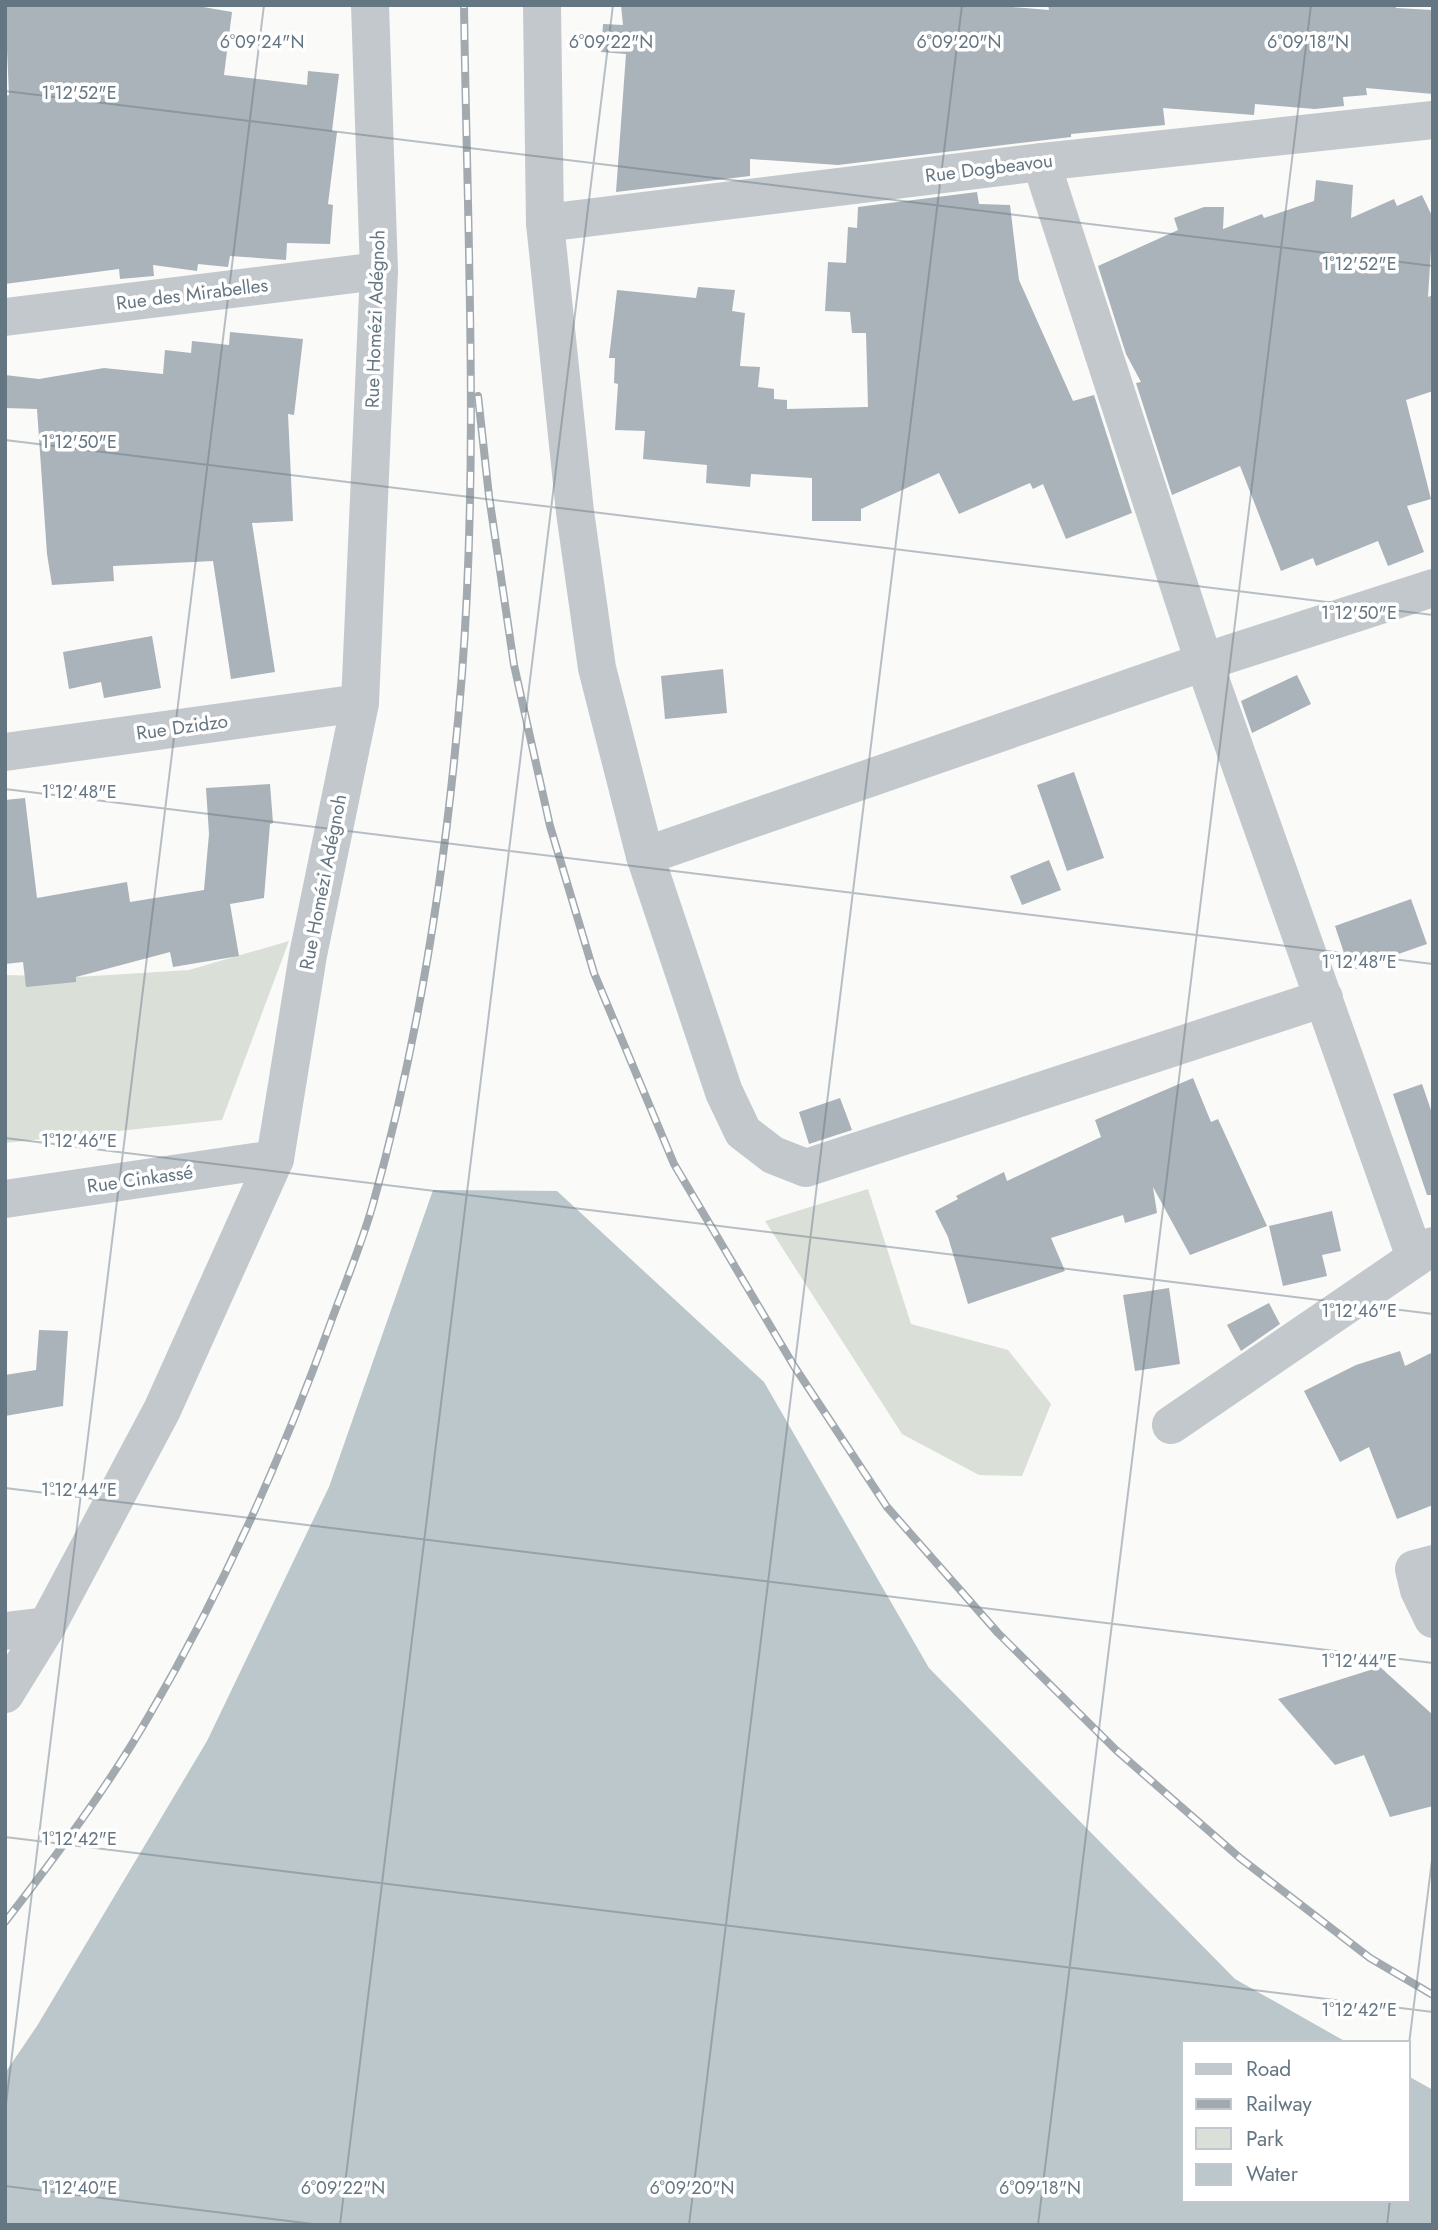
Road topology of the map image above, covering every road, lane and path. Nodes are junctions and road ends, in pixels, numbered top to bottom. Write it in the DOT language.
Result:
graph roads {
  1 [pos="370,5"];
  2 [pos="542,5"];
  3 [pos="1431,126"];
  4 [pos="1041,162"];
  5 [pos="545,223"];
  6 [pos="379,271"];
  7 [pos="5,317"];
  8 [pos="1433,588"];
  9 [pos="1203,663"];
  10 [pos="359,704"];
  11 [pos="5,752"];
  12 [pos="645,856"];
  13 [pos="1324,998"];
  14 [pos="275,1159"];
  15 [pos="5,1199"];
  16 [pos="1424,1252"];
  17 [pos="1171,1425"];
  18 [pos="1433,1564"];
  19 [pos="1433,1619"];
  20 [pos="47,1626"];
  21 [pos="5,1632"];
  22 [pos="5,1694"];
  1 -- 6 [label="street, Rue Homézi Adégnoh"];
  2 -- 5 [label="street"];
  3 -- 4 [label="street, Rue Dogbeavou"];
  4 -- 5 [label="street, Rue Dogbeavou"];
  4 -- 9 [label="street"];
  5 -- 12 [label="street"];
  6 -- 7 [label="street, Rue des Mirabelles"];
  6 -- 10 [label="street, Rue Homézi Adégnoh"];
  8 -- 9 [label="street"];
  9 -- 12 [label="street"];
  9 -- 13 [label="street"];
  10 -- 11 [label="street, Rue Dzidzo"];
  10 -- 14 [label="street, Rue Homézi Adégnoh"];
  12 -- 13 [label="street"];
  13 -- 16 [label="street"];
  14 -- 15 [label="street, Rue Cinkassé"];
  14 -- 20 [label="street, Rue Homézi Adégnoh"];
  16 -- 17 [label="street"];
  18 -- 19 [label="street"];
  20 -- 21 [label="street"];
  20 -- 22 [label="street, Rue Homézi Adégnoh"];
}
